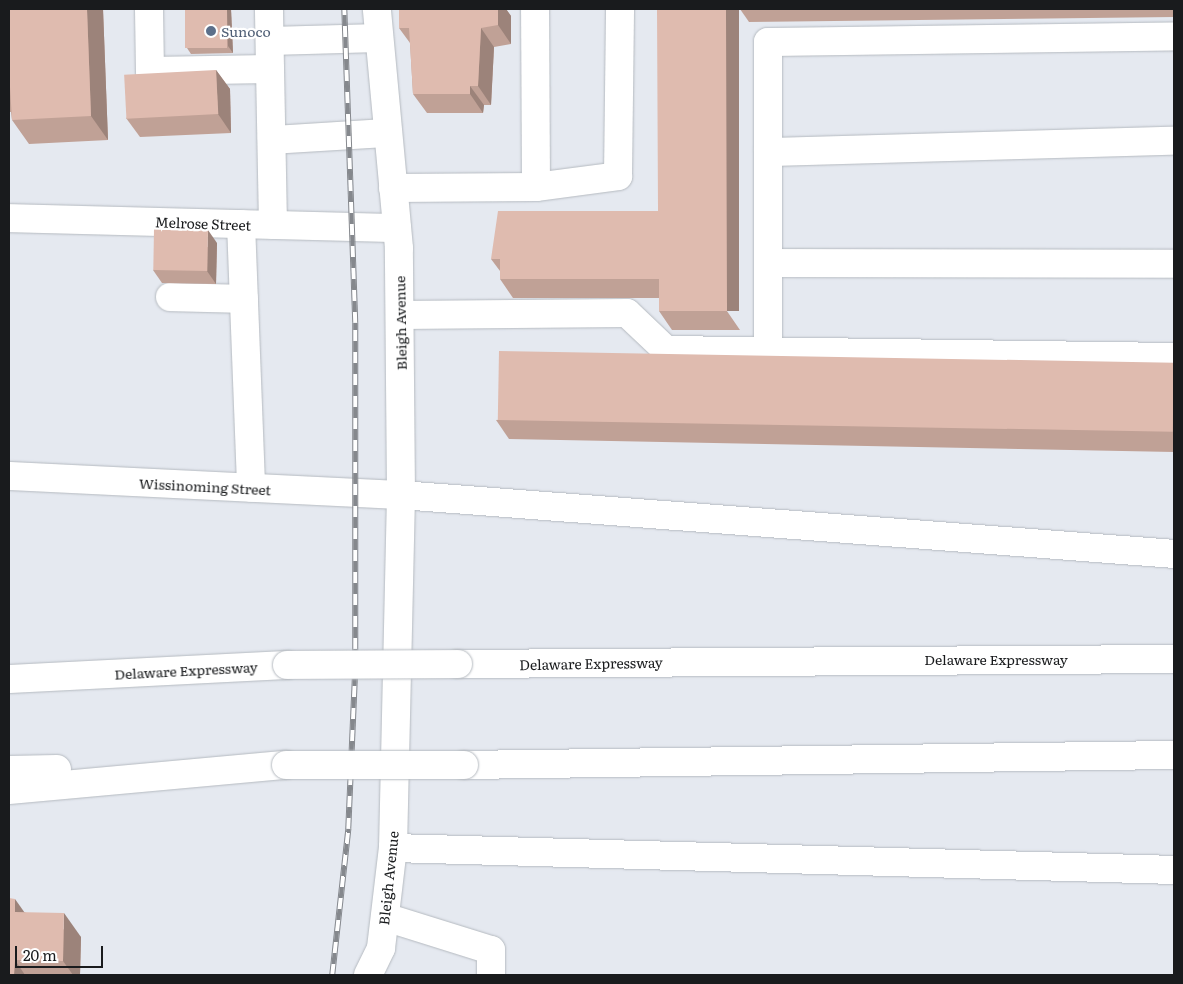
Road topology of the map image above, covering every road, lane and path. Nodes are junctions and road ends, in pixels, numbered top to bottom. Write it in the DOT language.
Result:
graph roads {
  1 [pos="149,9"];
  2 [pos="270,9"];
  3 [pos="377,9"];
  4 [pos="535,9"];
  5 [pos="620,9"];
  6 [pos="1174,36"];
  7 [pos="379,38"];
  8 [pos="270,41"];
  9 [pos="270,69"];
  10 [pos="388,133"];
  11 [pos="272,140"];
  12 [pos="1174,141"];
  13 [pos="768,152"];
  14 [pos="536,187"];
  15 [pos="393,188"];
  16 [pos="9,218"];
  17 [pos="241,224"];
  18 [pos="273,225"];
  19 [pos="397,228"];
  20 [pos="768,263"];
  21 [pos="1174,264"];
  22 [pos="170,297"];
  23 [pos="244,299"];
  24 [pos="400,315"];
  25 [pos="768,351"];
  26 [pos="1174,357"];
  27 [pos="9,476"];
  28 [pos="251,488"];
  29 [pos="401,495"];
  30 [pos="1174,554"];
  31 [pos="1174,659"];
  32 [pos="9,679"];
  33 [pos="1174,755"];
  34 [pos="286,765"];
  35 [pos="9,770"];
  36 [pos="9,790"];
  37 [pos="393,848"];
  38 [pos="1174,870"];
  39 [pos="385,917"];
  40 [pos="368,975"];
  41 [pos="492,975"];
  1 -- 9 [label="main road"];
  2 -- 8 [label="main road"];
  3 -- 7 [label="main road, Bleigh Avenue"];
  4 -- 14 [label="main road"];
  5 -- 14 [label="main road"];
  6 -- 13 [label="main road"];
  7 -- 8 [label="main road"];
  7 -- 10 [label="main road, Bleigh Avenue"];
  8 -- 9 [label="main road"];
  9 -- 11 [label="main road"];
  10 -- 11 [label="main road"];
  10 -- 15 [label="main road, Bleigh Avenue"];
  11 -- 18 [label="main road"];
  12 -- 13 [label="main road"];
  13 -- 20 [label="main road"];
  14 -- 15 [label="main road"];
  15 -- 19 [label="main road, Bleigh Avenue"];
  16 -- 17 [label="main road, Melrose Street"];
  17 -- 18 [label="main road, Melrose Street"];
  17 -- 23 [label="main road"];
  18 -- 19 [label="main road, Melrose Street"];
  19 -- 24 [label="main road, Bleigh Avenue"];
  20 -- 21 [label="main road"];
  20 -- 25 [label="main road"];
  22 -- 23 [label="main road"];
  23 -- 28 [label="main road"];
  24 -- 25 [label="main road"];
  24 -- 29 [label="main road, Bleigh Avenue"];
  25 -- 26 [label="main road"];
  27 -- 28 [label="main road, Wissinoming Street"];
  28 -- 29 [label="main road, Wissinoming Street"];
  29 -- 30 [label="main road, Wissinoming Street"];
  29 -- 37 [label="main road, Bleigh Avenue"];
  31 -- 32 [label="main road, Delaware Expressway, bridge"];
  33 -- 34 [label="main road, bridge"];
  34 -- 35 [label="main road"];
  34 -- 36 [label="main road"];
  37 -- 38 [label="main road"];
  37 -- 39 [label="main road, Bleigh Avenue"];
  39 -- 40 [label="main road, Bleigh Avenue"];
  39 -- 41 [label="main road"];
}
